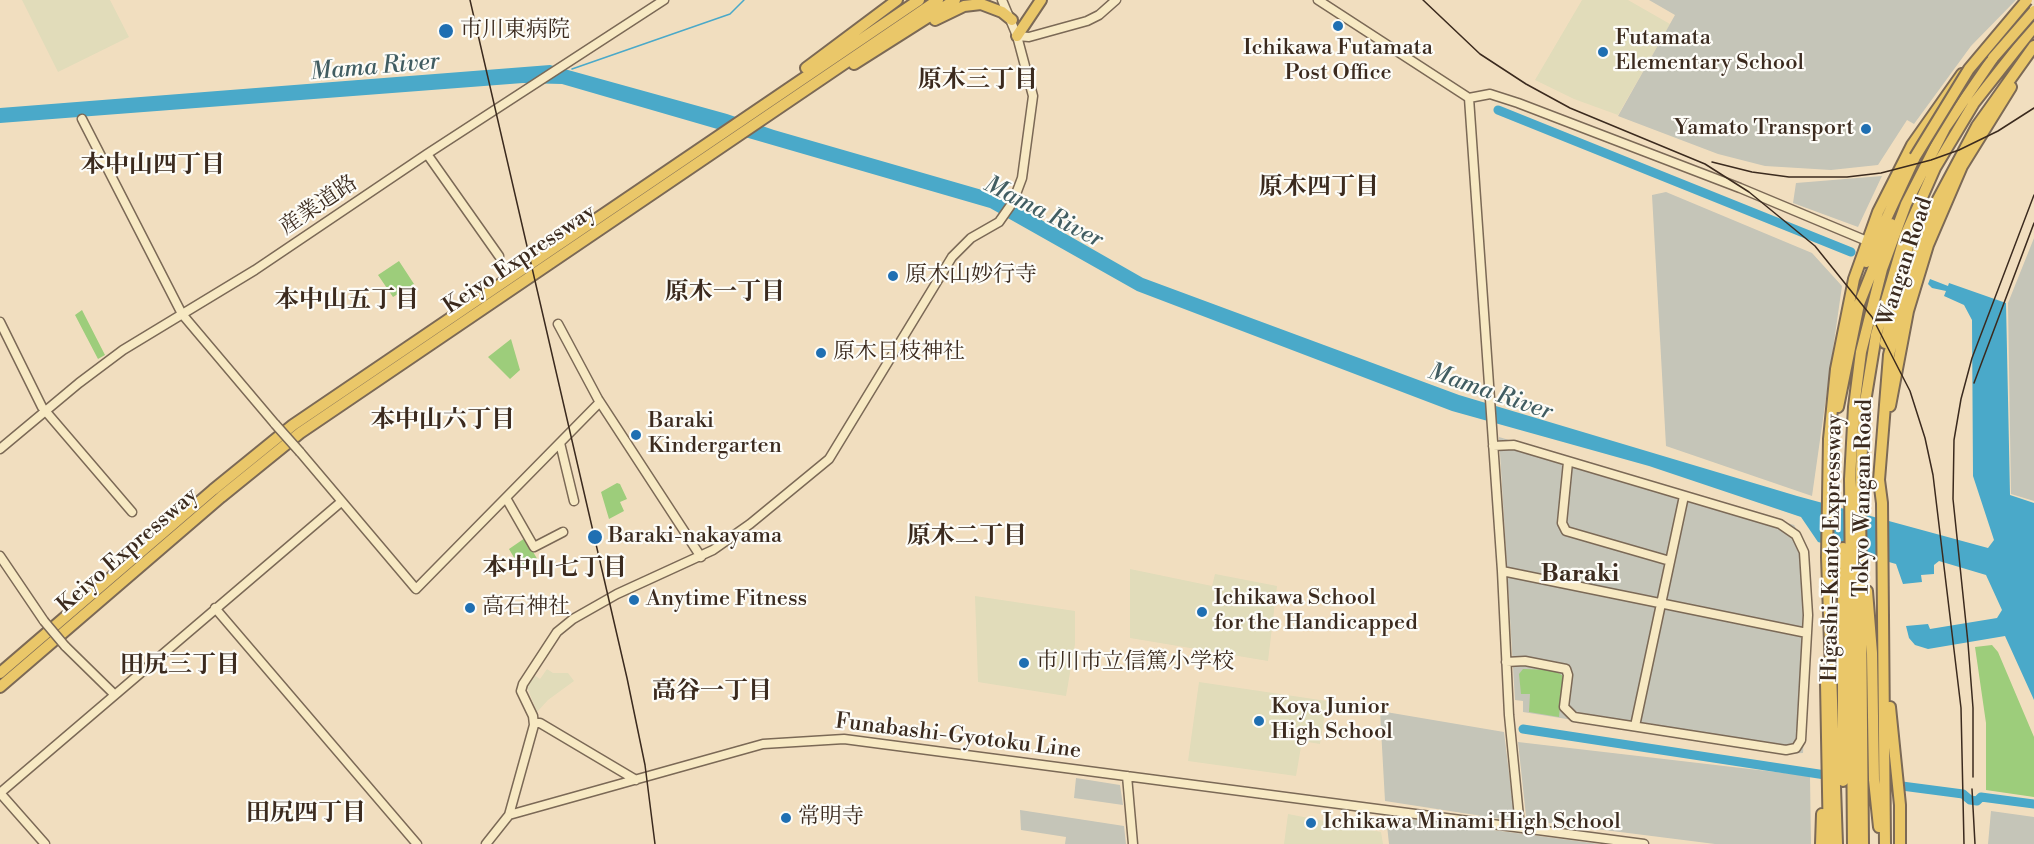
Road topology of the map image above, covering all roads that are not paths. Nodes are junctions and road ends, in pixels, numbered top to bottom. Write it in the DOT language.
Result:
graph roads {
  1 [pos="664,0"];
  2 [pos="897,0"];
  3 [pos="903,0"];
  4 [pos="919,0"];
  5 [pos="938,0"];
  6 [pos="955,0"];
  7 [pos="1002,0"];
  8 [pos="1041,0"];
  9 [pos="1109,0"];
  10 [pos="1116,0"];
  11 [pos="1318,0"];
  12 [pos="2029,0"];
  13 [pos="2034,11"];
  14 [pos="2034,18"];
  15 [pos="1012,20"];
  16 [pos="2034,27"];
  17 [pos="905,34"];
  18 [pos="1017,36"];
  19 [pos="847,37"];
  20 [pos="2034,46"];
  21 [pos="2034,56"];
  22 [pos="1959,78"];
  23 [pos="802,92"];
  24 [pos="1470,98"];
  25 [pos="753,112"];
  26 [pos="82,119"];
  27 [pos="708,150"];
  28 [pos="427,154"];
  29 [pos="1930,166"];
  30 [pos="1922,195"];
  31 [pos="1866,244"];
  32 [pos="499,256"];
  33 [pos="1851,299"];
  34 [pos="182,315"];
  35 [pos="0,322"];
  36 [pos="558,324"];
  37 [pos="600,402"];
  38 [pos="45,411"];
  39 [pos="1882,424"];
  40 [pos="1829,439"];
  41 [pos="560,443"];
  42 [pos="1493,446"];
  43 [pos="0,449"];
  44 [pos="1568,462"];
  45 [pos="1855,471"];
  46 [pos="1883,472"];
  47 [pos="1684,496"];
  48 [pos="506,498"];
  49 [pos="574,501"];
  50 [pos="341,502"];
  51 [pos="132,512"];
  52 [pos="1860,519"];
  53 [pos="564,531"];
  54 [pos="0,556"];
  55 [pos="701,557"];
  56 [pos="1827,557"];
  57 [pos="1670,561"];
  58 [pos="1502,571"];
  59 [pos="1661,603"];
  60 [pos="81,604"];
  61 [pos="215,608"];
  62 [pos="1807,633"];
  63 [pos="1883,644"];
  64 [pos="1506,662"];
  65 [pos="0,664"];
  66 [pos="0,673"];
  67 [pos="0,687"];
  68 [pos="114,694"];
  69 [pos="534,723"];
  70 [pos="1635,726"];
  71 [pos="1127,776"];
  72 [pos="636,780"];
  73 [pos="0,793"];
  74 [pos="1829,798"];
  75 [pos="1893,806"];
  76 [pos="509,815"];
  77 [pos="1520,826"];
  78 [pos="45,844"];
  79 [pos="417,844"];
  80 [pos="486,844"];
  81 [pos="1133,844"];
  82 [pos="1644,844"];
  83 [pos="1821,844"];
  84 [pos="1828,844"];
  85 [pos="1838,844"];
  86 [pos="1853,844"];
  87 [pos="1863,844"];
  88 [pos="1884,844"];
  89 [pos="1894,844"];
  90 [pos="1900,844"];
  1 -- 28 [label="street, 産業道路"];
  2 -- 19 [label="highway"];
  3 -- 19 [label="highway"];
  4 -- 25 [label="highway, Keiyo Expressway"];
  5 -- 23 [label="highway, Keiyo Expressway"];
  6 -- 17 [label="highway"];
  7 -- 15 [label="street"];
  8 -- 18 [label="highway"];
  9 -- 18 [label="street"];
  10 -- 18 [label="street"];
  11 -- 24 [label="street"];
  12 -- 22 [label="highway, Wangan Road"];
  12 -- 33 [label="highway, Tokyo Wangan Road, bridge"];
  13 -- 29 [label="highway, Higashi-Kanto Expressway, bridge"];
  14 -- 22 [label="street"];
  15 -- 17 [label="highway"];
  15 -- 18 [label="street"];
  16 -- 29 [label="highway, Higashi-Kanto Expressway"];
  17 -- 23 [label="highway"];
  18 -- 55 [label="street"];
  19 -- 25 [label="highway"];
  20 -- 39 [label="highway, Tokyo Wangan Road"];
  21 -- 46 [label="highway, Wangan Road"];
  22 -- 31 [label="highway, Wangan Road"];
  23 -- 27 [label="highway, Keiyo Expressway"];
  24 -- 31 [label="street"];
  24 -- 42 [label="street"];
  25 -- 27 [label="highway, Keiyo Expressway"];
  26 -- 34 [label="street"];
  27 -- 60 [label="highway, Keiyo Expressway"];
  27 -- 67 [label="highway, Keiyo Expressway"];
  28 -- 32 [label="street"];
  28 -- 34 [label="street, 産業道路"];
  29 -- 30 [label="highway, Higashi-Kanto Expressway"];
  29 -- 40 [label="highway"];
  29 -- 45 [label="highway, Higashi-Kanto Expressway"];
  30 -- 39 [label="highway"];
  30 -- 45 [label="highway, Higashi-Kanto Expressway"];
  31 -- 33 [label="highway, Wangan Road"];
  33 -- 40 [label="highway, Tokyo Wangan Road"];
  34 -- 38 [label="street, 産業道路"];
  34 -- 50 [label="street, bridge"];
  35 -- 38 [label="street"];
  36 -- 37 [label="street"];
  37 -- 41 [label="street"];
  37 -- 55 [label="street"];
  38 -- 43 [label="street, 産業道路"];
  38 -- 51 [label="street"];
  39 -- 46 [label="highway, Tokyo Wangan Road"];
  40 -- 56 [label="highway, Tokyo Wangan Road"];
  41 -- 48 [label="street"];
  41 -- 49 [label="street"];
  42 -- 44 [label="street"];
  42 -- 58 [label="street"];
  44 -- 47 [label="street"];
  44 -- 57 [label="street"];
  45 -- 52 [label="highway, Higashi-Kanto Expressway"];
  45 -- 85 [label="highway"];
  45 -- 86 [label="highway, Higashi-Kanto Expressway"];
  46 -- 63 [label="highway, Tokyo Wangan Road"];
  47 -- 57 [label="street"];
  47 -- 62 [label="street"];
  48 -- 50 [label="street"];
  48 -- 53 [label="street"];
  50 -- 61 [label="street"];
  52 -- 87 [label="highway, Higashi-Kanto Expressway"];
  52 -- 88 [label="highway"];
  54 -- 68 [label="street, bridge"];
  55 -- 69 [label="street"];
  56 -- 74 [label="highway, Tokyo Wangan Road"];
  56 -- 74 [label="highway"];
  57 -- 59 [label="street"];
  58 -- 59 [label="street"];
  58 -- 64 [label="street"];
  59 -- 62 [label="street"];
  59 -- 70 [label="street"];
  60 -- 65 [label="highway"];
  60 -- 66 [label="highway, Keiyo Expressway"];
  61 -- 68 [label="street"];
  61 -- 79 [label="street"];
  62 -- 70 [label="street"];
  63 -- 75 [label="highway, Tokyo Wangan Road"];
  63 -- 75 [label="highway"];
  64 -- 70 [label="street"];
  64 -- 77 [label="street"];
  68 -- 73 [label="street"];
  69 -- 72 [label="street"];
  69 -- 76 [label="street"];
  71 -- 72 [label="street, Funabashi-Gyotoku Line"];
  71 -- 77 [label="street, Funabashi-Gyotoku Line"];
  71 -- 81 [label="street"];
  72 -- 76 [label="street, Funabashi-Gyotoku Line"];
  73 -- 78 [label="street"];
  74 -- 83 [label="highway"];
  74 -- 84 [label="highway"];
  74 -- 85 [label="highway, Tokyo Wangan Road"];
  75 -- 88 [label="highway, Tokyo Wangan Road"];
  75 -- 89 [label="highway"];
  75 -- 90 [label="highway"];
  76 -- 80 [label="street"];
  77 -- 82 [label="street, Funabashi-Gyotoku Line"];
}
